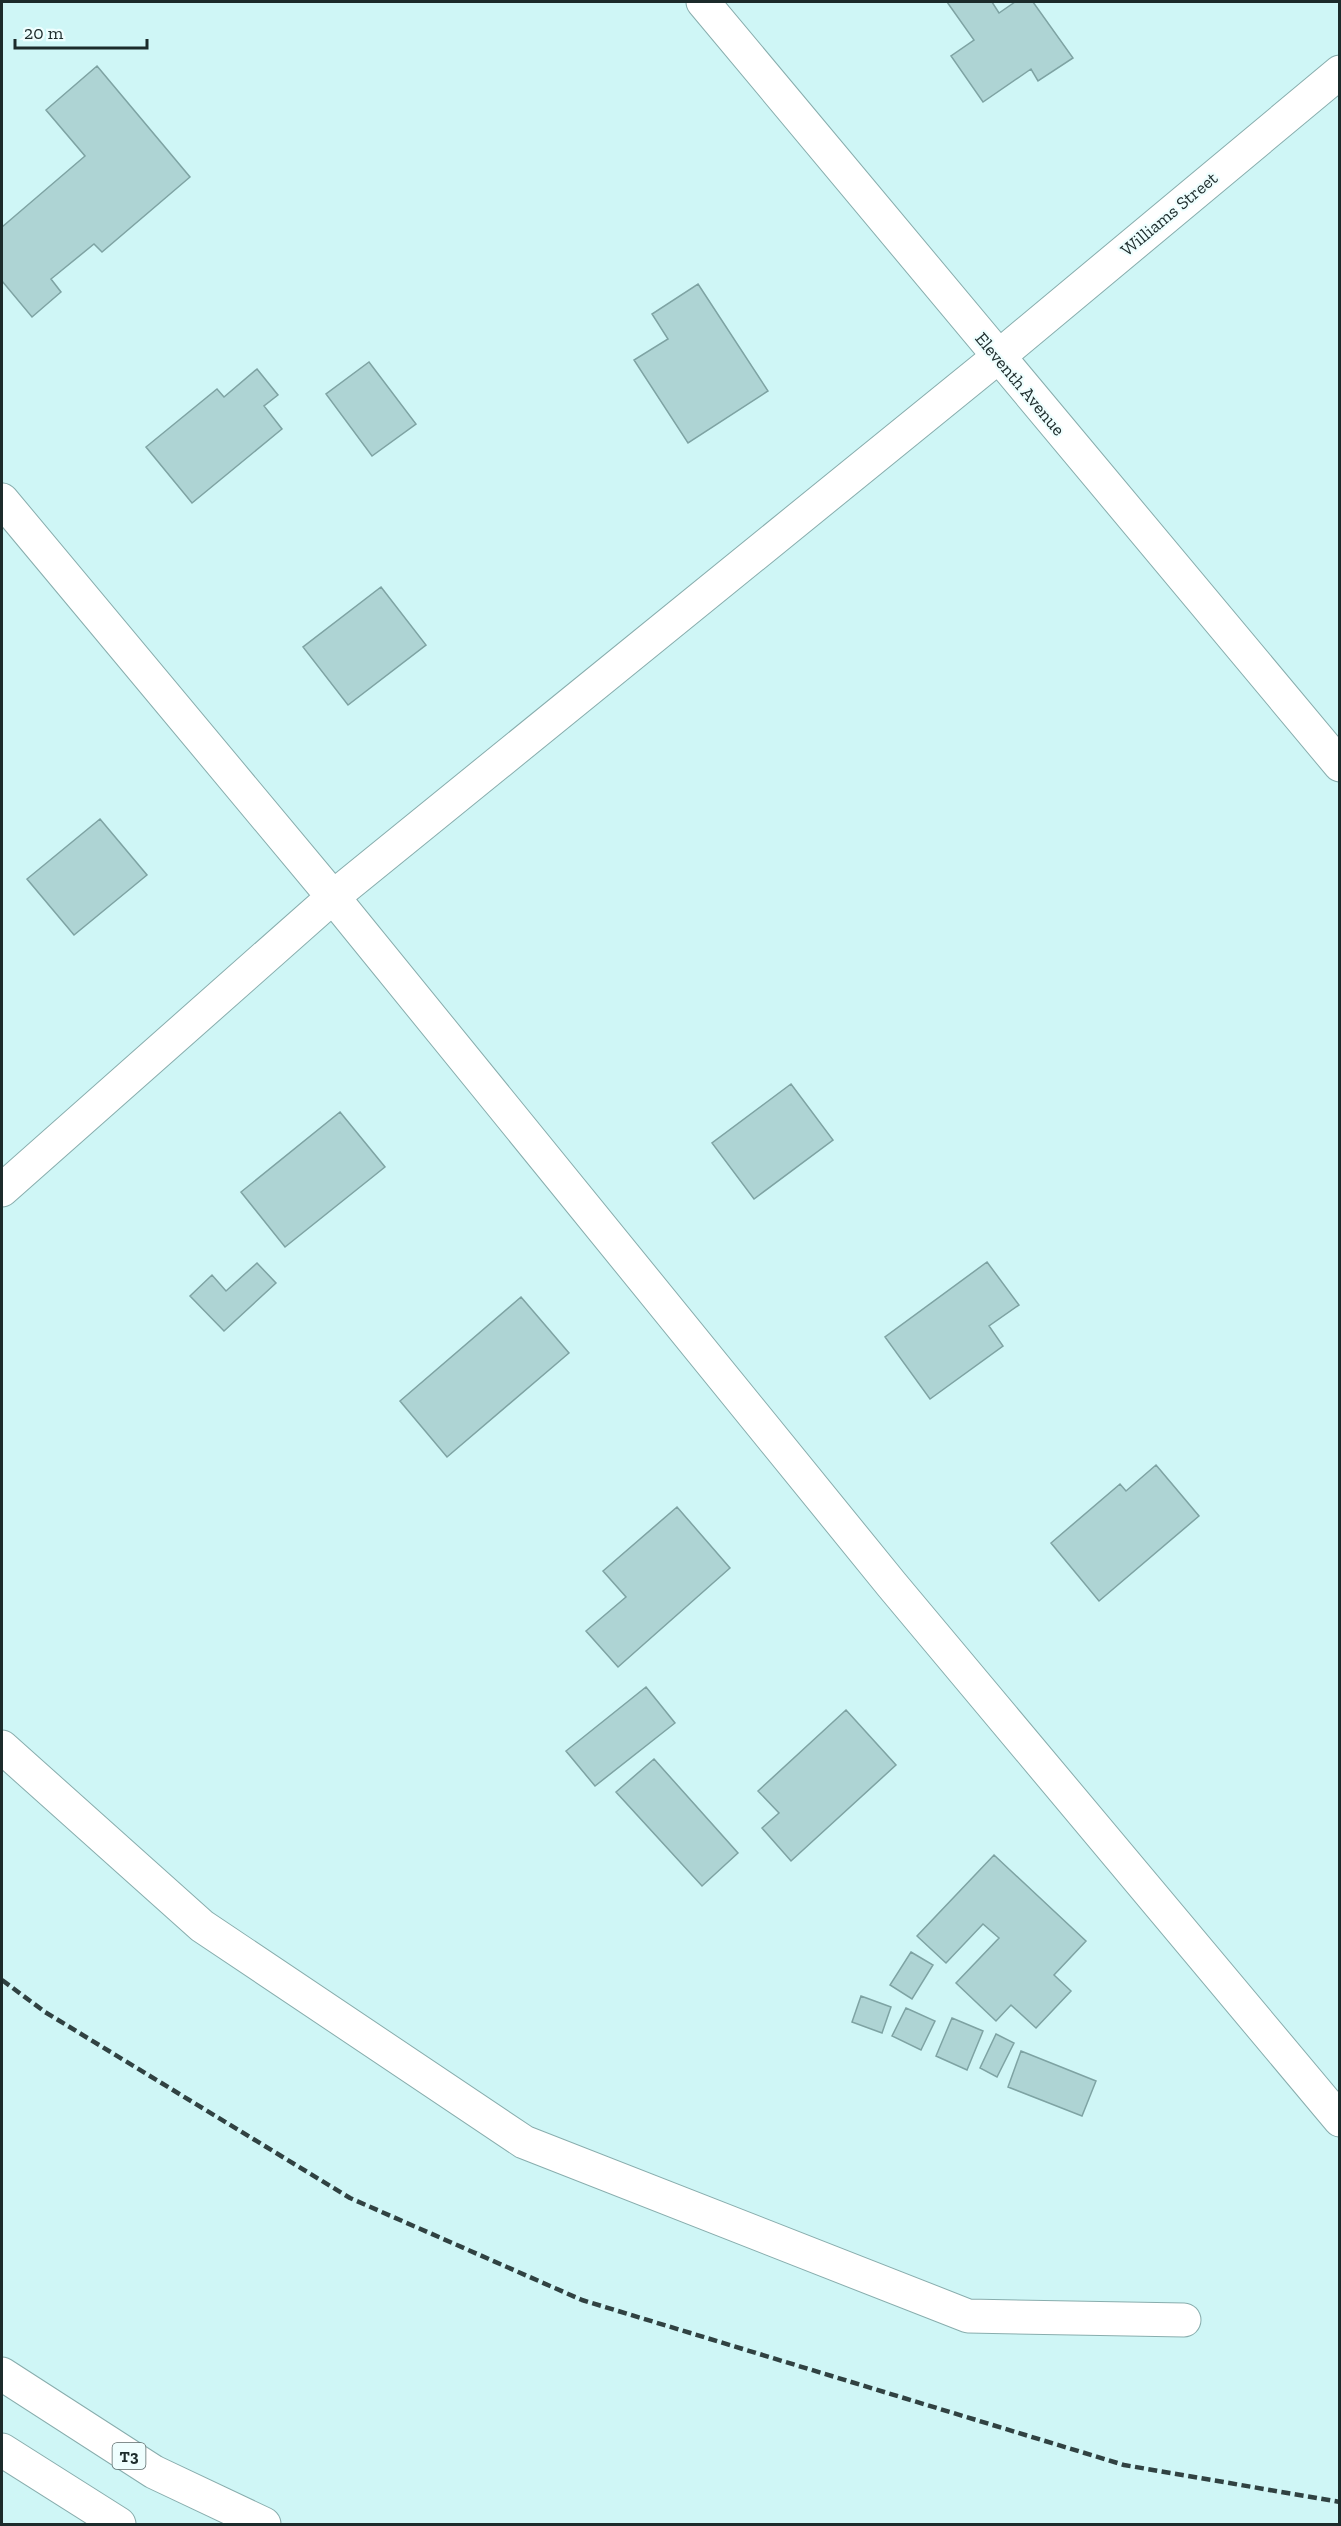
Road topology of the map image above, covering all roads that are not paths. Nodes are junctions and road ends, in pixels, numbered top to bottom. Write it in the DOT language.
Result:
graph roads {
  1 [pos="703,2"];
  2 [pos="1340,72"];
  3 [pos="998,357"];
  4 [pos="2,500"];
  5 [pos="1340,765"];
  6 [pos="333,897"];
  7 [pos="2,1190"];
  8 [pos="2,1747"];
  9 [pos="1340,2120"];
  10 [pos="1184,2320"];
  11 [pos="2,2374"];
  12 [pos="2,2450"];
  13 [pos="119,2524"];
  14 [pos="264,2524"];
  1 -- 3 [label="main road, Eleventh Avenue"];
  2 -- 3 [label="main road, Williams Street"];
  3 -- 5 [label="main road, Eleventh Avenue"];
  3 -- 6 [label="main road, Williams Street"];
  4 -- 6 [label="main road"];
  6 -- 7 [label="main road, Williams Street"];
  6 -- 9 [label="main road"];
  8 -- 10 [label="main road"];
  11 -- 14 [label="main road, T3"];
  12 -- 13 [label="main road"];
}
